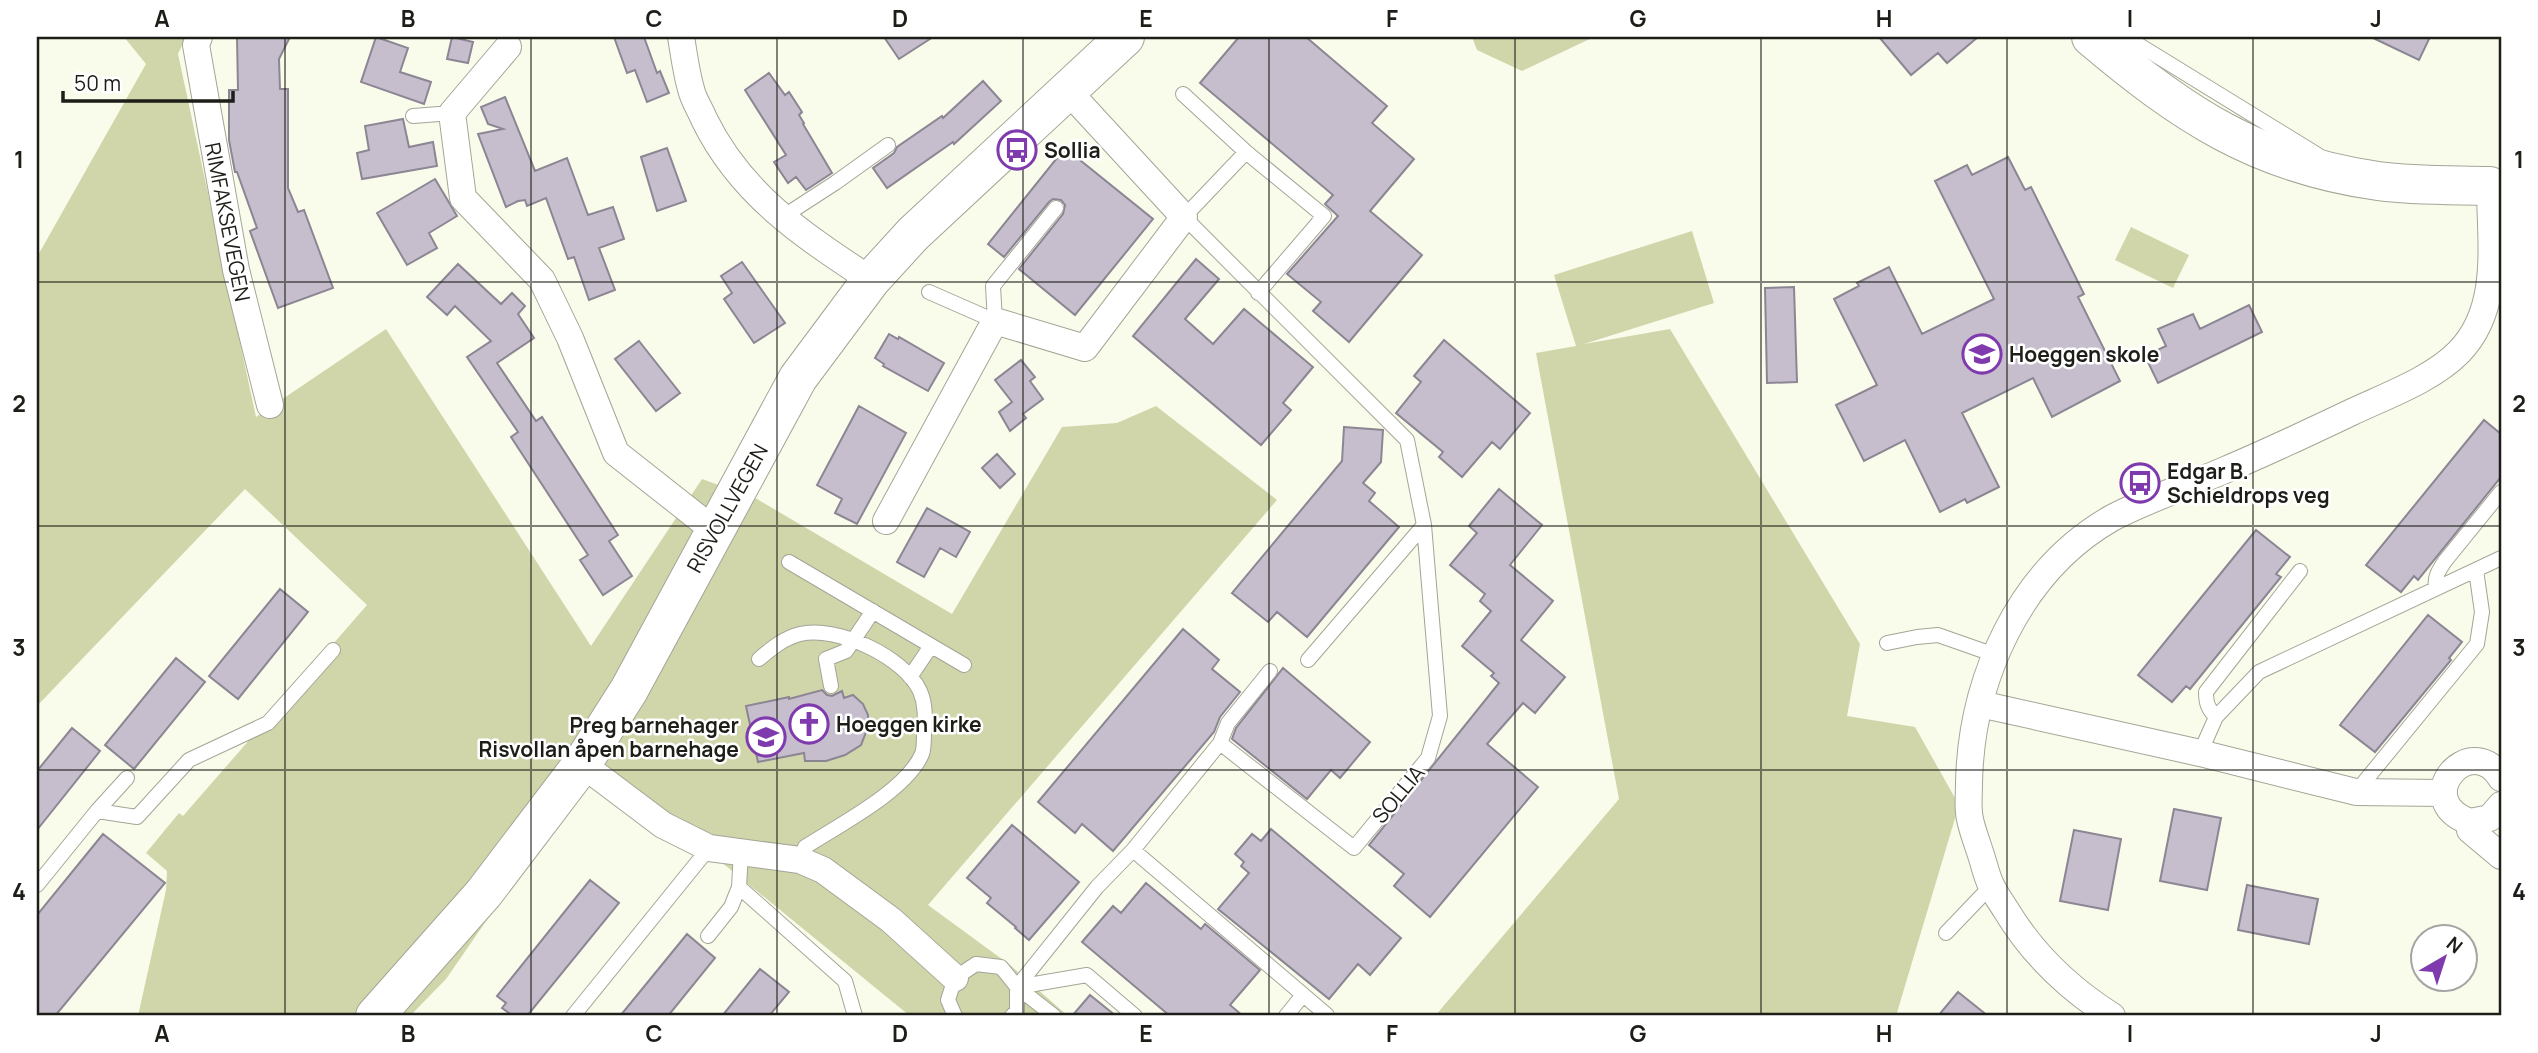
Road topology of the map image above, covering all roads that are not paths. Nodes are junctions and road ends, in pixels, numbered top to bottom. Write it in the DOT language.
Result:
graph roads {
  1 [pos="200,37"];
  2 [pos="681,37"];
  3 [pos="1125,37"];
  4 [pos="2091,37"];
  5 [pos="2126,37"];
  6 [pos="508,47"];
  7 [pos="1068,91"];
  8 [pos="1183,94"];
  9 [pos="452,113"];
  10 [pos="413,116"];
  11 [pos="888,145"];
  12 [pos="1246,152"];
  13 [pos="2348,175"];
  14 [pos="2495,185"];
  15 [pos="1056,208"];
  16 [pos="1184,217"];
  17 [pos="781,218"];
  18 [pos="871,280"];
  19 [pos="929,292"];
  20 [pos="1258,293"];
  21 [pos="995,321"];
  22 [pos="270,405"];
  23 [pos="2501,492"];
  24 [pos="886,521"];
  25 [pos="1424,525"];
  26 [pos="715,531"];
  27 [pos="2501,558"];
  28 [pos="789,562"];
  29 [pos="2300,570"];
  30 [pos="2476,570"];
  31 [pos="2436,588"];
  32 [pos="873,611"];
  33 [pos="855,640"];
  34 [pos="1887,643"];
  35 [pos="931,646"];
  36 [pos="333,650"];
  37 [pos="1995,655"];
  38 [pos="759,659"];
  39 [pos="1308,660"];
  40 [pos="964,665"];
  41 [pos="1269,671"];
  42 [pos="910,677"];
  43 [pos="831,686"];
  44 [pos="1980,704"];
  45 [pos="2216,717"];
  46 [pos="1220,743"];
  47 [pos="2200,754"];
  48 [pos="582,764"];
  49 [pos="2500,772"];
  50 [pos="127,778"];
  51 [pos="2356,792"];
  52 [pos="2444,793"];
  53 [pos="2501,805"];
  54 [pos="97,811"];
  55 [pos="2470,822"];
  56 [pos="709,848"];
  57 [pos="1133,850"];
  58 [pos="741,852"];
  59 [pos="2501,856"];
  60 [pos="800,860"];
  61 [pos="37,885"];
  62 [pos="1991,886"];
  63 [pos="739,887"];
  64 [pos="1946,933"];
  65 [pos="708,936"];
  66 [pos="955,978"];
  67 [pos="1017,987"];
  68 [pos="1303,995"];
  69 [pos="1327,1015"];
  70 [pos="374,1016"];
  71 [pos="573,1016"];
  72 [pos="855,1016"];
  73 [pos="955,1016"];
  74 [pos="1012,1016"];
  75 [pos="1054,1016"];
  76 [pos="1135,1016"];
  77 [pos="1286,1016"];
  78 [pos="2112,1016"];
  1 -- 22 [label="street, RIMFAKSEVEGEN"];
  2 -- 17 [label="street"];
  3 -- 7 [label="street, RISVOLLVEGEN"];
  4 -- 13 [label="street"];
  5 -- 13 [label="lane"];
  6 -- 9 [label="street"];
  7 -- 16 [label="street, SOLLIA"];
  7 -- 18 [label="street, RISVOLLVEGEN"];
  8 -- 12 [label="lane"];
  9 -- 10 [label="lane"];
  9 -- 26 [label="street"];
  11 -- 17 [label="lane"];
  12 -- 16 [label="lane"];
  12 -- 20 [label="lane"];
  13 -- 14 [label="street"];
  14 -- 37 [label="street"];
  15 -- 21 [label="lane"];
  16 -- 20 [label="lane, SOLLIA"];
  16 -- 21 [label="street"];
  17 -- 18 [label="street"];
  18 -- 26 [label="street, RISVOLLVEGEN"];
  19 -- 21 [label="lane"];
  20 -- 25 [label="lane, SOLLIA"];
  21 -- 24 [label="street"];
  23 -- 31 [label="lane"];
  25 -- 39 [label="lane"];
  25 -- 46 [label="lane, SOLLIA"];
  26 -- 48 [label="street, RISVOLLVEGEN"];
  27 -- 30 [label="lane"];
  28 -- 32 [label="lane"];
  29 -- 45 [label="lane"];
  30 -- 31 [label="lane"];
  30 -- 51 [label="lane"];
  31 -- 45 [label="lane"];
  32 -- 33 [label="lane"];
  32 -- 35 [label="lane"];
  33 -- 38 [label="lane"];
  33 -- 42 [label="lane"];
  33 -- 43 [label="lane"];
  34 -- 37 [label="lane"];
  35 -- 40 [label="lane"];
  35 -- 42 [label="lane"];
  36 -- 54 [label="lane"];
  37 -- 44 [label="street"];
  41 -- 46 [label="lane"];
  42 -- 60 [label="lane"];
  44 -- 47 [label="street"];
  44 -- 62 [label="street"];
  45 -- 47 [label="lane"];
  46 -- 57 [label="lane"];
  47 -- 51 [label="street"];
  48 -- 56 [label="street"];
  48 -- 70 [label="street, RISVOLLVEGEN"];
  49 -- 52 [label="street"];
  50 -- 54 [label="lane"];
  51 -- 52 [label="street"];
  52 -- 55 [label="street"];
  53 -- 55 [label="street"];
  54 -- 61 [label="lane"];
  55 -- 59 [label="street"];
  56 -- 58 [label="street"];
  56 -- 71 [label="lane"];
  57 -- 67 [label="lane"];
  57 -- 68 [label="lane"];
  58 -- 60 [label="street"];
  58 -- 63 [label="lane"];
  60 -- 66 [label="street"];
  62 -- 64 [label="lane"];
  62 -- 78 [label="street"];
  63 -- 65 [label="lane"];
  63 -- 72 [label="lane"];
  66 -- 67 [label="lane"];
  66 -- 73 [label="lane"];
  67 -- 74 [label="lane"];
  67 -- 75 [label="lane"];
  67 -- 76 [label="lane"];
  68 -- 69 [label="lane"];
  68 -- 77 [label="lane"];
}
